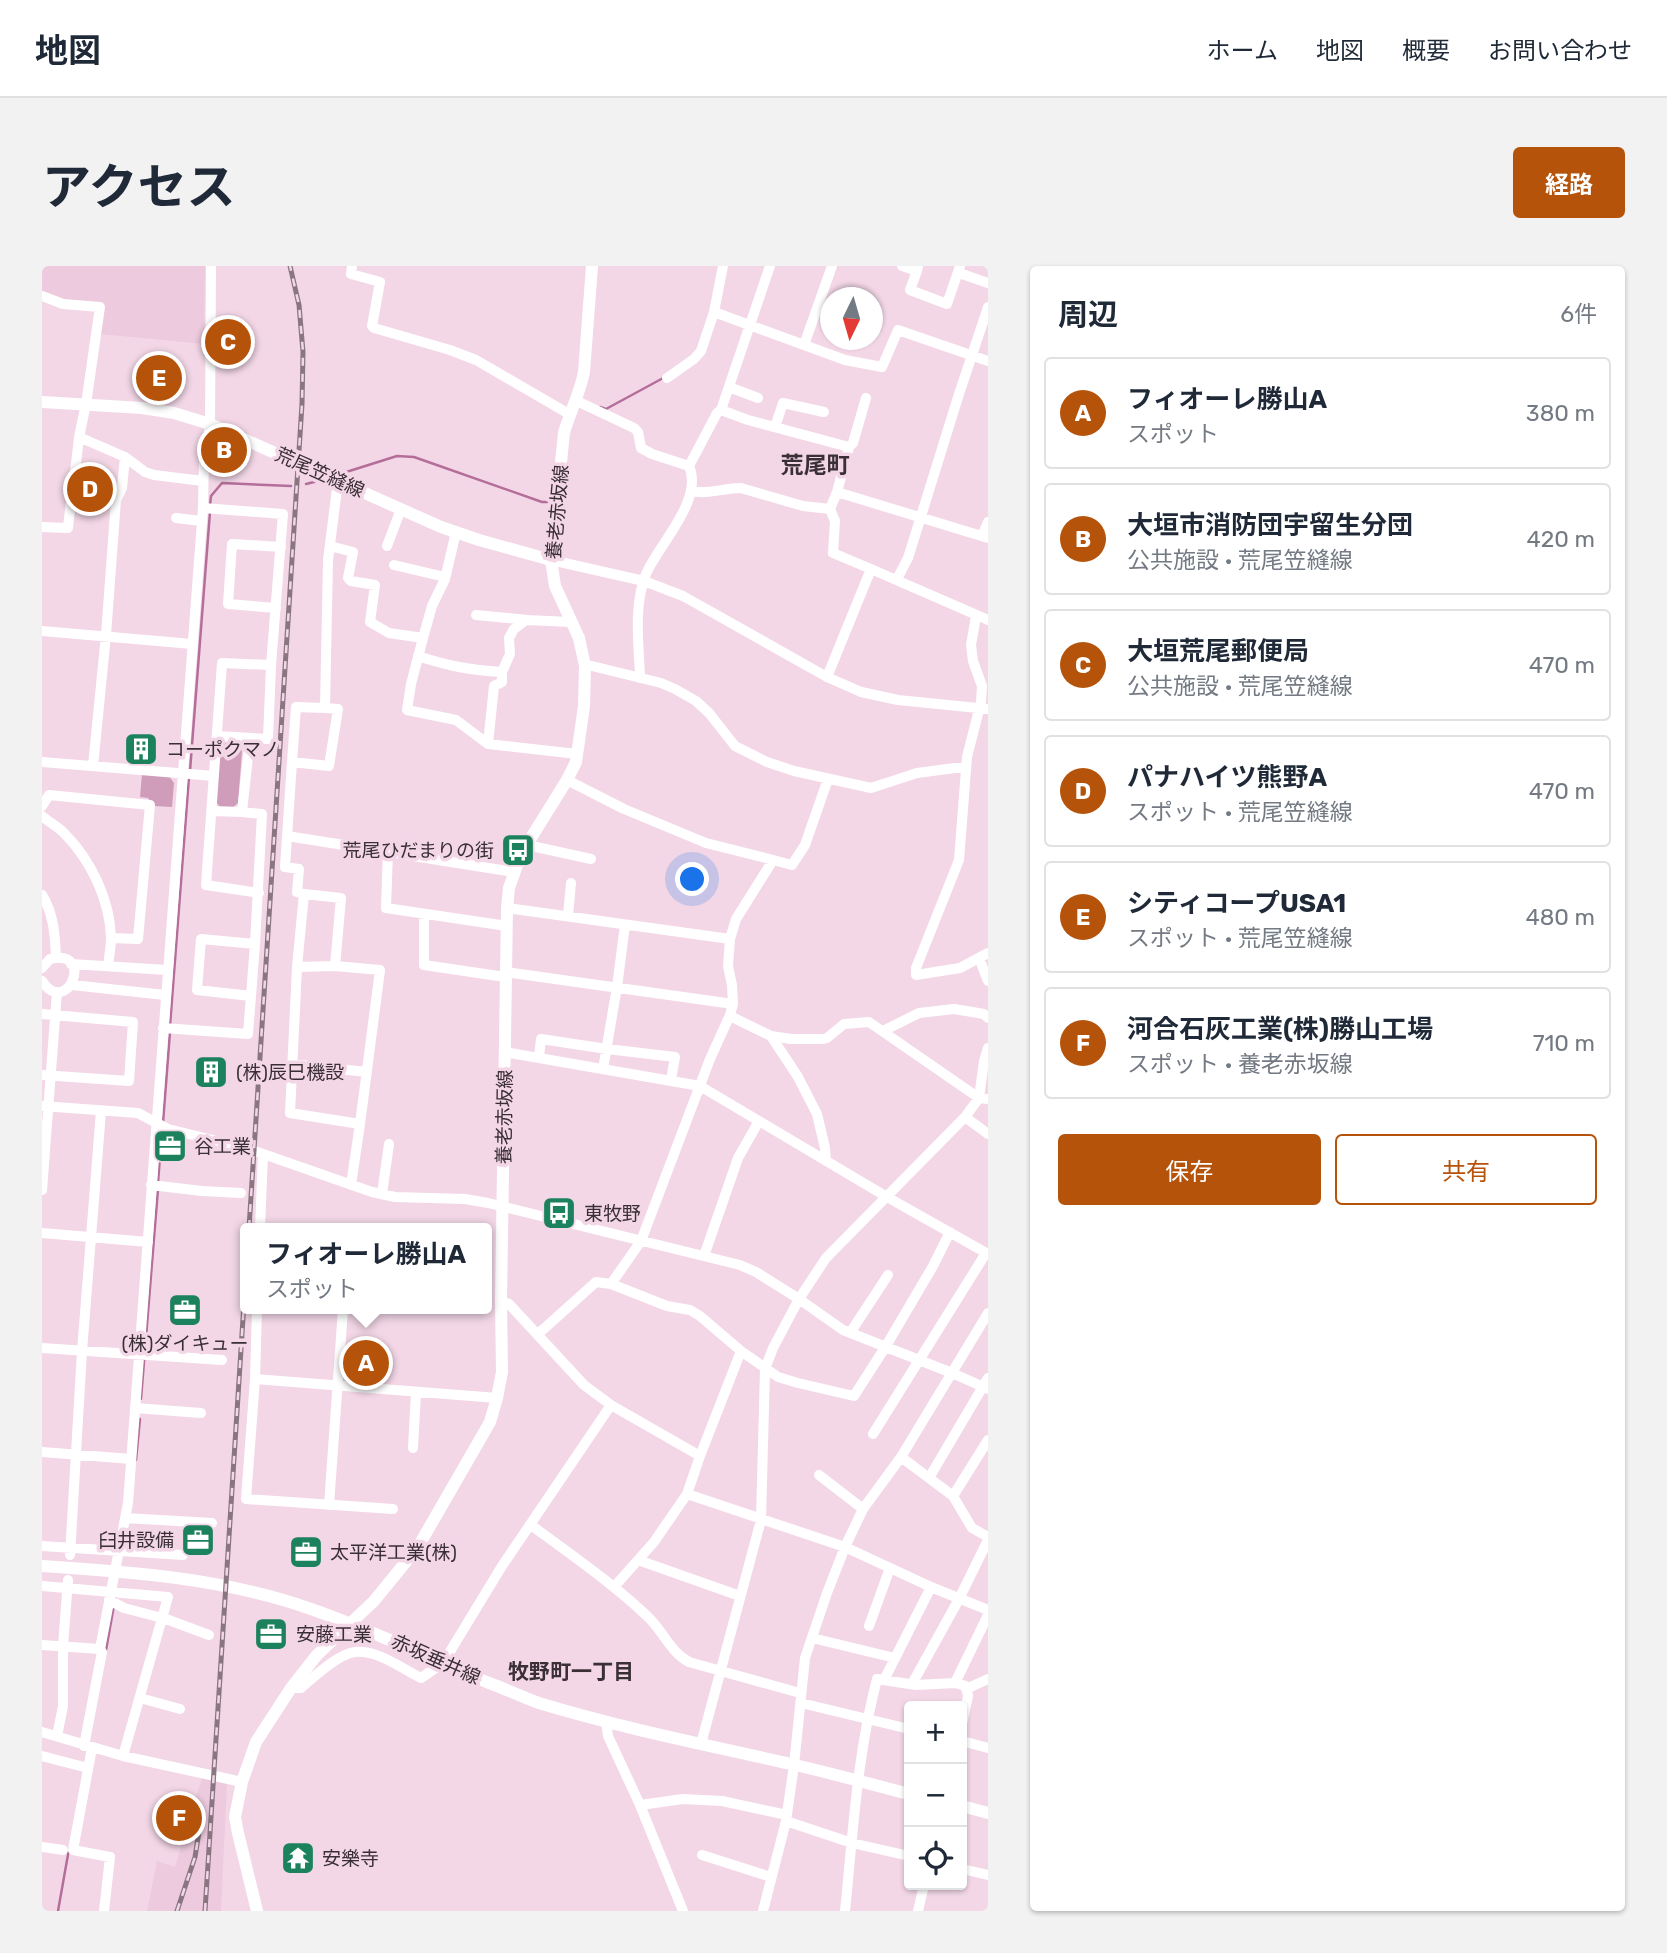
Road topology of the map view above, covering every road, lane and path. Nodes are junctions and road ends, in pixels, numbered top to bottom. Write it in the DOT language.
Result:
graph roads {
  1 [pos="211,266"];
  2 [pos="352,266"];
  3 [pos="592,266"];
  4 [pos="723,266"];
  5 [pos="770,266"];
  6 [pos="832,266"];
  7 [pos="902,266"];
  8 [pos="957,268"];
  9 [pos="918,269"];
  10 [pos="988,283"];
  11 [pos="42,296"];
  12 [pos="988,307"];
  13 [pos="714,312"];
  14 [pos="750,325"];
  15 [pos="804,345"];
  16 [pos="972,355"];
  17 [pos="988,360"];
  18 [pos="667,377"];
  19 [pos="729,387"];
  20 [pos="758,398"];
  21 [pos="866,398"];
  22 [pos="42,402"];
  23 [pos="86,404"];
  24 [pos="572,408"];
  25 [pos="721,410"];
  26 [pos="824,412"];
  27 [pos="210,424"];
  28 [pos="775,427"];
  29 [pos="79,437"];
  30 [pos="849,447"];
  31 [pos="125,457"];
  32 [pos="689,466"];
  33 [pos="204,481"];
  34 [pos="338,481"];
  35 [pos="691,491"];
  36 [pos="837,492"];
  37 [pos="208,509"];
  38 [pos="401,509"];
  39 [pos="830,509"];
  40 [pos="176,518"];
  41 [pos="921,518"];
  42 [pos="202,521"];
  43 [pos="988,522"];
  44 [pos="42,527"];
  45 [pos="456,532"];
  46 [pos="985,537"];
  47 [pos="330,546"];
  48 [pos="387,546"];
  49 [pos="281,547"];
  50 [pos="551,559"];
  51 [pos="394,565"];
  52 [pos="871,569"];
  53 [pos="446,578"];
  54 [pos="897,579"];
  55 [pos="644,581"];
  56 [pos="276,608"];
  57 [pos="476,615"];
  58 [pos="976,616"];
  59 [pos="528,620"];
  60 [pos="988,620"];
  61 [pos="571,622"];
  62 [pos="42,631"];
  63 [pos="106,635"];
  64 [pos="423,638"];
  65 [pos="192,644"];
  66 [pos="418,656"];
  67 [pos="271,665"];
  68 [pos="585,666"];
  69 [pos="502,672"];
  70 [pos="827,677"];
  71 [pos="640,678"];
  72 [pos="325,708"];
  73 [pos="984,708"];
  74 [pos="217,736"];
  75 [pos="250,738"];
  76 [pos="488,744"];
  77 [pos="578,754"];
  78 [pos="42,762"];
  79 [pos="292,762"];
  80 [pos="93,766"];
  81 [pos="966,768"];
  82 [pos="187,773"];
  83 [pos="214,776"];
  84 [pos="828,779"];
  85 [pos="567,780"];
  86 [pos="42,806"];
  87 [pos="212,811"];
  88 [pos="242,813"];
  89 [pos="42,816"];
  90 [pos="287,836"];
  91 [pos="527,845"];
  92 [pos="388,851"];
  93 [pos="591,859"];
  94 [pos="773,860"];
  95 [pos="514,872"];
  96 [pos="571,883"];
  97 [pos="258,892"];
  98 [pos="303,894"];
  99 [pos="42,895"];
  100 [pos="507,908"];
  101 [pos="424,914"];
  102 [pos="568,916"];
  103 [pos="625,925"];
  104 [pos="507,926"];
  105 [pos="111,939"];
  106 [pos="730,939"];
  107 [pos="255,944"];
  108 [pos="984,955"];
  109 [pos="56,957"];
  110 [pos="43,964"];
  111 [pos="71,964"];
  112 [pos="108,966"];
  113 [pos="335,966"];
  114 [pos="297,967"];
  115 [pos="167,970"];
  116 [pos="505,975"];
  117 [pos="988,981"];
  118 [pos="42,982"];
  119 [pos="72,985"];
  120 [pos="617,987"];
  121 [pos="57,992"];
  122 [pos="165,995"];
  123 [pos="251,996"];
  124 [pos="733,1004"];
  125 [pos="42,1014"];
  126 [pos="55,1015"];
  127 [pos="734,1018"];
  128 [pos="988,1018"];
  129 [pos="168,1028"];
  130 [pos="883,1031"];
  131 [pos="771,1036"];
  132 [pos="988,1048"];
  133 [pos="607,1049"];
  134 [pos="504,1052"];
  135 [pos="538,1057"];
  136 [pos="292,1064"];
  137 [pos="603,1069"];
  138 [pos="367,1072"];
  139 [pos="46,1075"];
  140 [pos="671,1080"];
  141 [pos="700,1086"];
  142 [pos="984,1099"];
  143 [pos="45,1107"];
  144 [pos="101,1111"];
  145 [pos="965,1118"];
  146 [pos="759,1121"];
  147 [pos="360,1124"];
  148 [pos="160,1125"];
  149 [pos="988,1134"];
  150 [pos="389,1144"];
  151 [pos="263,1155"];
  152 [pos="826,1161"];
  153 [pos="156,1185"];
  154 [pos="351,1185"];
  155 [pos="42,1190"];
  156 [pos="241,1193"];
  157 [pos="382,1194"];
  158 [pos="887,1197"];
  159 [pos="503,1206"];
  160 [pos="260,1223"];
  161 [pos="950,1232"];
  162 [pos="42,1233"];
  163 [pos="91,1237"];
  164 [pos="640,1241"];
  165 [pos="148,1242"];
  166 [pos="987,1253"];
  167 [pos="704,1256"];
  168 [pos="888,1275"];
  169 [pos="611,1284"];
  170 [pos="799,1299"];
  171 [pos="501,1301"];
  172 [pos="988,1313"];
  173 [pos="257,1314"];
  174 [pos="343,1314"];
  175 [pos="850,1333"];
  176 [pos="538,1334"];
  177 [pos="886,1346"];
  178 [pos="42,1348"];
  179 [pos="82,1351"];
  180 [pos="741,1351"];
  181 [pos="144,1355"];
  182 [pos="222,1360"];
  183 [pos="920,1360"];
  184 [pos="765,1369"];
  185 [pos="952,1373"];
  186 [pos="255,1379"];
  187 [pos="986,1385"];
  188 [pos="338,1386"];
  189 [pos="416,1392"];
  190 [pos="497,1398"];
  191 [pos="611,1405"];
  192 [pos="135,1408"];
  193 [pos="201,1413"];
  194 [pos="873,1434"];
  195 [pos="988,1440"];
  196 [pos="413,1448"];
  197 [pos="42,1452"];
  198 [pos="76,1454"];
  199 [pos="701,1456"];
  200 [pos="901,1457"];
  201 [pos="131,1459"];
  202 [pos="819,1475"];
  203 [pos="929,1478"];
  204 [pos="687,1494"];
  205 [pos="953,1496"];
  206 [pos="329,1505"];
  207 [pos="393,1509"];
  208 [pos="863,1509"];
  209 [pos="128,1518"];
  210 [pos="761,1520"];
  211 [pos="212,1523"];
  212 [pos="531,1525"];
  213 [pos="988,1539"];
  214 [pos="42,1546"];
  215 [pos="845,1547"];
  216 [pos="122,1551"];
  217 [pos="70,1552"];
  218 [pos="183,1555"];
  219 [pos="638,1560"];
  220 [pos="42,1566"];
  221 [pos="890,1568"];
  222 [pos="68,1584"];
  223 [pos="42,1586"];
  224 [pos="614,1587"];
  225 [pos="931,1587"];
  226 [pos="113,1596"];
  227 [pos="740,1596"];
  228 [pos="959,1598"];
  229 [pos="988,1612"];
  230 [pos="162,1618"];
  231 [pos="869,1626"];
  232 [pos="209,1635"];
  233 [pos="812,1638"];
  234 [pos="42,1645"];
  235 [pos="63,1646"];
  236 [pos="100,1649"];
  237 [pos="895,1658"];
  238 [pos="443,1663"];
  239 [pos="720,1671"];
  240 [pos="988,1678"];
  241 [pos="884,1680"];
  242 [pos="956,1683"];
  243 [pos="912,1685"];
  244 [pos="291,1688"];
  245 [pos="966,1689"];
  246 [pos="139,1698"];
  247 [pos="801,1698"];
  248 [pos="967,1701"];
  249 [pos="180,1709"];
  250 [pos="867,1719"];
  251 [pos="606,1721"];
  252 [pos="904,1728"];
  253 [pos="42,1732"];
  254 [pos="57,1737"];
  255 [pos="967,1742"];
  256 [pos="701,1744"];
  257 [pos="88,1747"];
  258 [pos="988,1748"];
  259 [pos="42,1756"];
  260 [pos="123,1756"];
  261 [pos="794,1765"];
  262 [pos="85,1767"];
  263 [pos="858,1781"];
  264 [pos="242,1782"];
  265 [pos="904,1793"];
  266 [pos="640,1805"];
  267 [pos="967,1808"];
  268 [pos="988,1813"];
  269 [pos="786,1818"];
  270 [pos="852,1843"];
  271 [pos="42,1847"];
  272 [pos="63,1850"];
  273 [pos="702,1855"];
  274 [pos="904,1855"];
  275 [pos="967,1870"];
  276 [pos="988,1875"];
  277 [pos="771,1877"];
  278 [pos="923,1890"];
  279 [pos="104,1911"];
  280 [pos="257,1911"];
  281 [pos="682,1911"];
  282 [pos="764,1911"];
  283 [pos="845,1911"];
  284 [pos="918,1911"];
  1 -- 27 [label="street"];
  2 -- 24 [label="street"];
  3 -- 24 [label="main road, 養老赤坂線"];
  4 -- 13 [label="street"];
  5 -- 14 [label="street"];
  6 -- 15 [label="street"];
  7 -- 9 [label="street"];
  8 -- 9 [label="street"];
  8 -- 10 [label="street"];
  11 -- 23 [label="street"];
  12 -- 16 [label="street"];
  13 -- 14 [label="street"];
  13 -- 18 [label="street"];
  14 -- 15 [label="street"];
  14 -- 19 [label="street"];
  15 -- 16 [label="street"];
  16 -- 17 [label="street"];
  16 -- 41 [label="street"];
  19 -- 20 [label="street"];
  19 -- 25 [label="street"];
  21 -- 30 [label="street"];
  22 -- 23 [label="main road, 荒尾笠縫線"];
  23 -- 27 [label="main road, 荒尾笠縫線"];
  23 -- 29 [label="street"];
  24 -- 32 [label="street"];
  24 -- 50 [label="main road, 養老赤坂線"];
  25 -- 28 [label="street"];
  25 -- 32 [label="street"];
  26 -- 28 [label="street"];
  27 -- 33 [label="street"];
  27 -- 34 [label="main road, 荒尾笠縫線"];
  28 -- 30 [label="street"];
  29 -- 31 [label="street"];
  29 -- 44 [label="street"];
  30 -- 36 [label="street"];
  31 -- 33 [label="street"];
  31 -- 63 [label="street"];
  32 -- 35 [label="street"];
  33 -- 37 [label="street"];
  34 -- 38 [label="main road, 荒尾笠縫線"];
  34 -- 47 [label="street"];
  35 -- 39 [label="street"];
  35 -- 55 [label="street"];
  36 -- 39 [label="street"];
  36 -- 41 [label="street"];
  37 -- 42 [label="street"];
  37 -- 49 [label="street"];
  38 -- 45 [label="main road, 荒尾笠縫線"];
  38 -- 48 [label="street"];
  39 -- 52 [label="street"];
  40 -- 42 [label="street"];
  41 -- 46 [label="street"];
  41 -- 54 [label="street"];
  42 -- 65 [label="street"];
  43 -- 46 [label="street"];
  45 -- 50 [label="main road, 荒尾笠縫線"];
  45 -- 53 [label="street"];
  47 -- 64 [label="street"];
  47 -- 72 [label="street"];
  49 -- 56 [label="street"];
  49 -- 56 [label="street"];
  50 -- 55 [label="street"];
  50 -- 61 [label="main road, 養老赤坂線"];
  51 -- 53 [label="street"];
  52 -- 54 [label="street"];
  52 -- 70 [label="street"];
  53 -- 64 [label="street"];
  54 -- 58 [label="street"];
  55 -- 70 [label="street"];
  55 -- 71 [label="street"];
  56 -- 67 [label="street"];
  57 -- 59 [label="street"];
  58 -- 60 [label="street"];
  58 -- 73 [label="street"];
  59 -- 61 [label="street"];
  59 -- 69 [label="street"];
  61 -- 68 [label="main road, 養老赤坂線"];
  62 -- 63 [label="street"];
  63 -- 65 [label="street"];
  63 -- 80 [label="street"];
  64 -- 66 [label="street"];
  65 -- 82 [label="street"];
  66 -- 69 [label="street"];
  66 -- 76 [label="street"];
  67 -- 74 [label="street"];
  67 -- 75 [label="street"];
  68 -- 71 [label="street"];
  68 -- 77 [label="main road, 養老赤坂線"];
  69 -- 76 [label="street"];
  70 -- 73 [label="street"];
  71 -- 84 [label="street"];
  72 -- 79 [label="street"];
  72 -- 79 [label="street"];
  73 -- 81 [label="street"];
  74 -- 75 [label="street"];
  74 -- 83 [label="street"];
  75 -- 88 [label="street"];
  76 -- 77 [label="street"];
  77 -- 85 [label="main road, 養老赤坂線"];
  78 -- 80 [label="street"];
  79 -- 90 [label="street"];
  80 -- 82 [label="street"];
  81 -- 84 [label="street"];
  81 -- 108 [label="street"];
  82 -- 83 [label="street"];
  82 -- 115 [label="street"];
  83 -- 87 [label="street"];
  84 -- 94 [label="street"];
  85 -- 91 [label="main road, 養老赤坂線"];
  85 -- 94 [label="street"];
  86 -- 105 [label="street"];
  87 -- 88 [label="street"];
  87 -- 97 [label="street"];
  88 -- 97 [label="street"];
  89 -- 105 [label="street"];
  90 -- 92 [label="street"];
  90 -- 98 [label="street"];
  91 -- 93 [label="street"];
  91 -- 95 [label="main road, 養老赤坂線"];
  92 -- 95 [label="street"];
  92 -- 101 [label="street"];
  94 -- 106 [label="street"];
  95 -- 100 [label="main road, 養老赤坂線"];
  96 -- 102 [label="street"];
  97 -- 107 [label="street"];
  98 -- 113 [label="street"];
  98 -- 114 [label="street"];
  99 -- 109 [label="street"];
  100 -- 102 [label="street"];
  100 -- 104 [label="main road, 養老赤坂線"];
  101 -- 104 [label="street"];
  101 -- 116 [label="street"];
  102 -- 103 [label="street"];
  103 -- 106 [label="street"];
  103 -- 120 [label="street"];
  104 -- 116 [label="main road, 養老赤坂線"];
  105 -- 112 [label="street"];
  106 -- 124 [label="street"];
  107 -- 123 [label="street"];
  107 -- 123 [label="street"];
  108 -- 117 [label="street"];
  109 -- 110 [label="street"];
  109 -- 111 [label="street"];
  111 -- 112 [label="street"];
  111 -- 119 [label="street"];
  112 -- 115 [label="street"];
  113 -- 114 [label="street"];
  113 -- 138 [label="street"];
  114 -- 136 [label="street"];
  115 -- 122 [label="street"];
  116 -- 120 [label="street"];
  116 -- 134 [label="main road, 養老赤坂線"];
  118 -- 121 [label="street"];
  119 -- 121 [label="street"];
  119 -- 122 [label="street"];
  120 -- 124 [label="street"];
  120 -- 133 [label="street"];
  121 -- 126 [label="street"];
  122 -- 129 [label="street"];
  123 -- 129 [label="street"];
  124 -- 141 [label="street"];
  125 -- 126 [label="street"];
  126 -- 139 [label="street"];
  126 -- 139 [label="street"];
  127 -- 131 [label="street"];
  128 -- 130 [label="street"];
  129 -- 148 [label="street"];
  130 -- 131 [label="street"];
  130 -- 142 [label="street"];
  131 -- 152 [label="street"];
  132 -- 142 [label="street"];
  133 -- 135 [label="street"];
  133 -- 137 [label="street"];
  133 -- 140 [label="street"];
  134 -- 135 [label="street"];
  134 -- 159 [label="main road, 養老赤坂線"];
  135 -- 137 [label="street"];
  136 -- 138 [label="street"];
  136 -- 147 [label="street"];
  137 -- 140 [label="street"];
  138 -- 147 [label="street"];
  139 -- 143 [label="street"];
  140 -- 141 [label="street"];
  141 -- 146 [label="street"];
  141 -- 164 [label="street"];
  142 -- 145 [label="street"];
  143 -- 144 [label="street"];
  143 -- 155 [label="street"];
  144 -- 148 [label="street"];
  144 -- 163 [label="street"];
  145 -- 149 [label="street"];
  145 -- 158 [label="street"];
  146 -- 152 [label="street"];
  146 -- 167 [label="street"];
  147 -- 154 [label="street"];
  148 -- 151 [label="street"];
  148 -- 153 [label="street"];
  150 -- 157 [label="street"];
  151 -- 154 [label="street"];
  151 -- 160 [label="street"];
  152 -- 158 [label="street"];
  153 -- 156 [label="street"];
  153 -- 165 [label="street"];
  154 -- 157 [label="street"];
  157 -- 159 [label="street"];
  158 -- 161 [label="street"];
  158 -- 170 [label="street"];
  159 -- 164 [label="street"];
  159 -- 171 [label="main road, 養老赤坂線"];
  161 -- 166 [label="street"];
  161 -- 177 [label="street"];
  162 -- 163 [label="street"];
  163 -- 165 [label="street"];
  163 -- 179 [label="street"];
  164 -- 167 [label="street"];
  164 -- 169 [label="street"];
  165 -- 181 [label="street"];
  166 -- 183 [label="street"];
  167 -- 170 [label="street"];
  168 -- 175 [label="street"];
  169 -- 176 [label="street"];
  169 -- 180 [label="street"];
  170 -- 175 [label="street"];
  170 -- 184 [label="street"];
  171 -- 176 [label="street"];
  171 -- 190 [label="main road, 養老赤坂線"];
  172 -- 185 [label="street"];
  173 -- 186 [label="street"];
  174 -- 188 [label="street"];
  175 -- 177 [label="street"];
  176 -- 191 [label="street"];
  177 -- 183 [label="street"];
  177 -- 184 [label="street"];
  178 -- 179 [label="street"];
  179 -- 181 [label="street"];
  179 -- 198 [label="street"];
  180 -- 184 [label="street"];
  180 -- 199 [label="street"];
  181 -- 182 [label="street"];
  181 -- 192 [label="street"];
  183 -- 185 [label="street"];
  183 -- 194 [label="street"];
  184 -- 210 [label="street"];
  185 -- 187 [label="street"];
  185 -- 200 [label="street"];
  186 -- 188 [label="street"];
  186 -- 206 [label="street"];
  187 -- 203 [label="street"];
  188 -- 189 [label="street"];
  188 -- 206 [label="street"];
  189 -- 190 [label="street"];
  189 -- 196 [label="street"];
  190 -- 244 [label="main road, 養老赤坂線"];
  191 -- 199 [label="street"];
  191 -- 212 [label="street"];
  192 -- 193 [label="street"];
  192 -- 201 [label="street"];
  195 -- 205 [label="street"];
  197 -- 198 [label="street"];
  198 -- 201 [label="street"];
  198 -- 217 [label="street"];
  199 -- 204 [label="street"];
  200 -- 203 [label="street"];
  200 -- 208 [label="street"];
  201 -- 209 [label="street"];
  202 -- 208 [label="street"];
  203 -- 205 [label="street"];
  204 -- 210 [label="street"];
  204 -- 219 [label="street"];
  205 -- 213 [label="street"];
  206 -- 207 [label="street"];
  208 -- 215 [label="street"];
  209 -- 211 [label="street"];
  209 -- 216 [label="street"];
  210 -- 215 [label="street"];
  210 -- 227 [label="street"];
  212 -- 224 [label="street"];
  212 -- 238 [label="street"];
  213 -- 228 [label="street"];
  214 -- 217 [label="street"];
  215 -- 221 [label="street"];
  215 -- 233 [label="street"];
  216 -- 217 [label="street"];
  216 -- 218 [label="street"];
  216 -- 226 [label="street"];
  219 -- 224 [label="street"];
  219 -- 227 [label="street"];
  220 -- 238 [label="main road, 赤坂垂井線"];
  221 -- 225 [label="street"];
  221 -- 231 [label="street"];
  222 -- 223 [label="street"];
  222 -- 226 [label="street"];
  222 -- 235 [label="street"];
  224 -- 239 [label="street"];
  225 -- 228 [label="street"];
  225 -- 237 [label="street"];
  226 -- 230 [label="street"];
  226 -- 230 [label="street"];
  226 -- 236 [label="street"];
  227 -- 239 [label="street"];
  228 -- 229 [label="street"];
  228 -- 243 [label="street"];
  229 -- 242 [label="street"];
  230 -- 232 [label="street"];
  230 -- 246 [label="street"];
  233 -- 237 [label="street"];
  233 -- 247 [label="street"];
  234 -- 235 [label="street"];
  235 -- 236 [label="street"];
  235 -- 254 [label="street"];
  236 -- 257 [label="street"];
  237 -- 241 [label="street"];
  238 -- 244 [label="street"];
  238 -- 251 [label="main road, 赤坂垂井線"];
  239 -- 247 [label="street"];
  239 -- 256 [label="street"];
  240 -- 245 [label="street"];
  241 -- 243 [label="street"];
  241 -- 250 [label="street"];
  242 -- 243 [label="street"];
  242 -- 245 [label="street"];
  244 -- 264 [label="main road, 養老赤坂線"];
  245 -- 248 [label="street"];
  246 -- 249 [label="street"];
  246 -- 260 [label="street"];
  247 -- 250 [label="street"];
  247 -- 261 [label="street"];
  250 -- 252 [label="street"];
  250 -- 263 [label="street"];
  251 -- 256 [label="main road, 赤坂垂井線"];
  251 -- 266 [label="street"];
  253 -- 254 [label="street"];
  254 -- 257 [label="street"];
  255 -- 258 [label="street"];
  256 -- 261 [label="main road, 赤坂垂井線"];
  257 -- 260 [label="street"];
  257 -- 262 [label="street"];
  259 -- 262 [label="street"];
  260 -- 264 [label="street"];
  261 -- 263 [label="main road, 赤坂垂井線"];
  261 -- 269 [label="street"];
  262 -- 279 [label="street"];
  263 -- 265 [label="main road, 赤坂垂井線"];
  263 -- 270 [label="street"];
  264 -- 280 [label="main road, 養老赤坂線"];
  266 -- 269 [label="street"];
  266 -- 281 [label="street"];
  267 -- 268 [label="main road"];
  269 -- 270 [label="street"];
  269 -- 277 [label="street"];
  270 -- 274 [label="street"];
  270 -- 283 [label="street"];
  271 -- 272 [label="street"];
  273 -- 277 [label="street"];
  275 -- 276 [label="street"];
  277 -- 282 [label="street"];
  278 -- 284 [label="street"];
}
